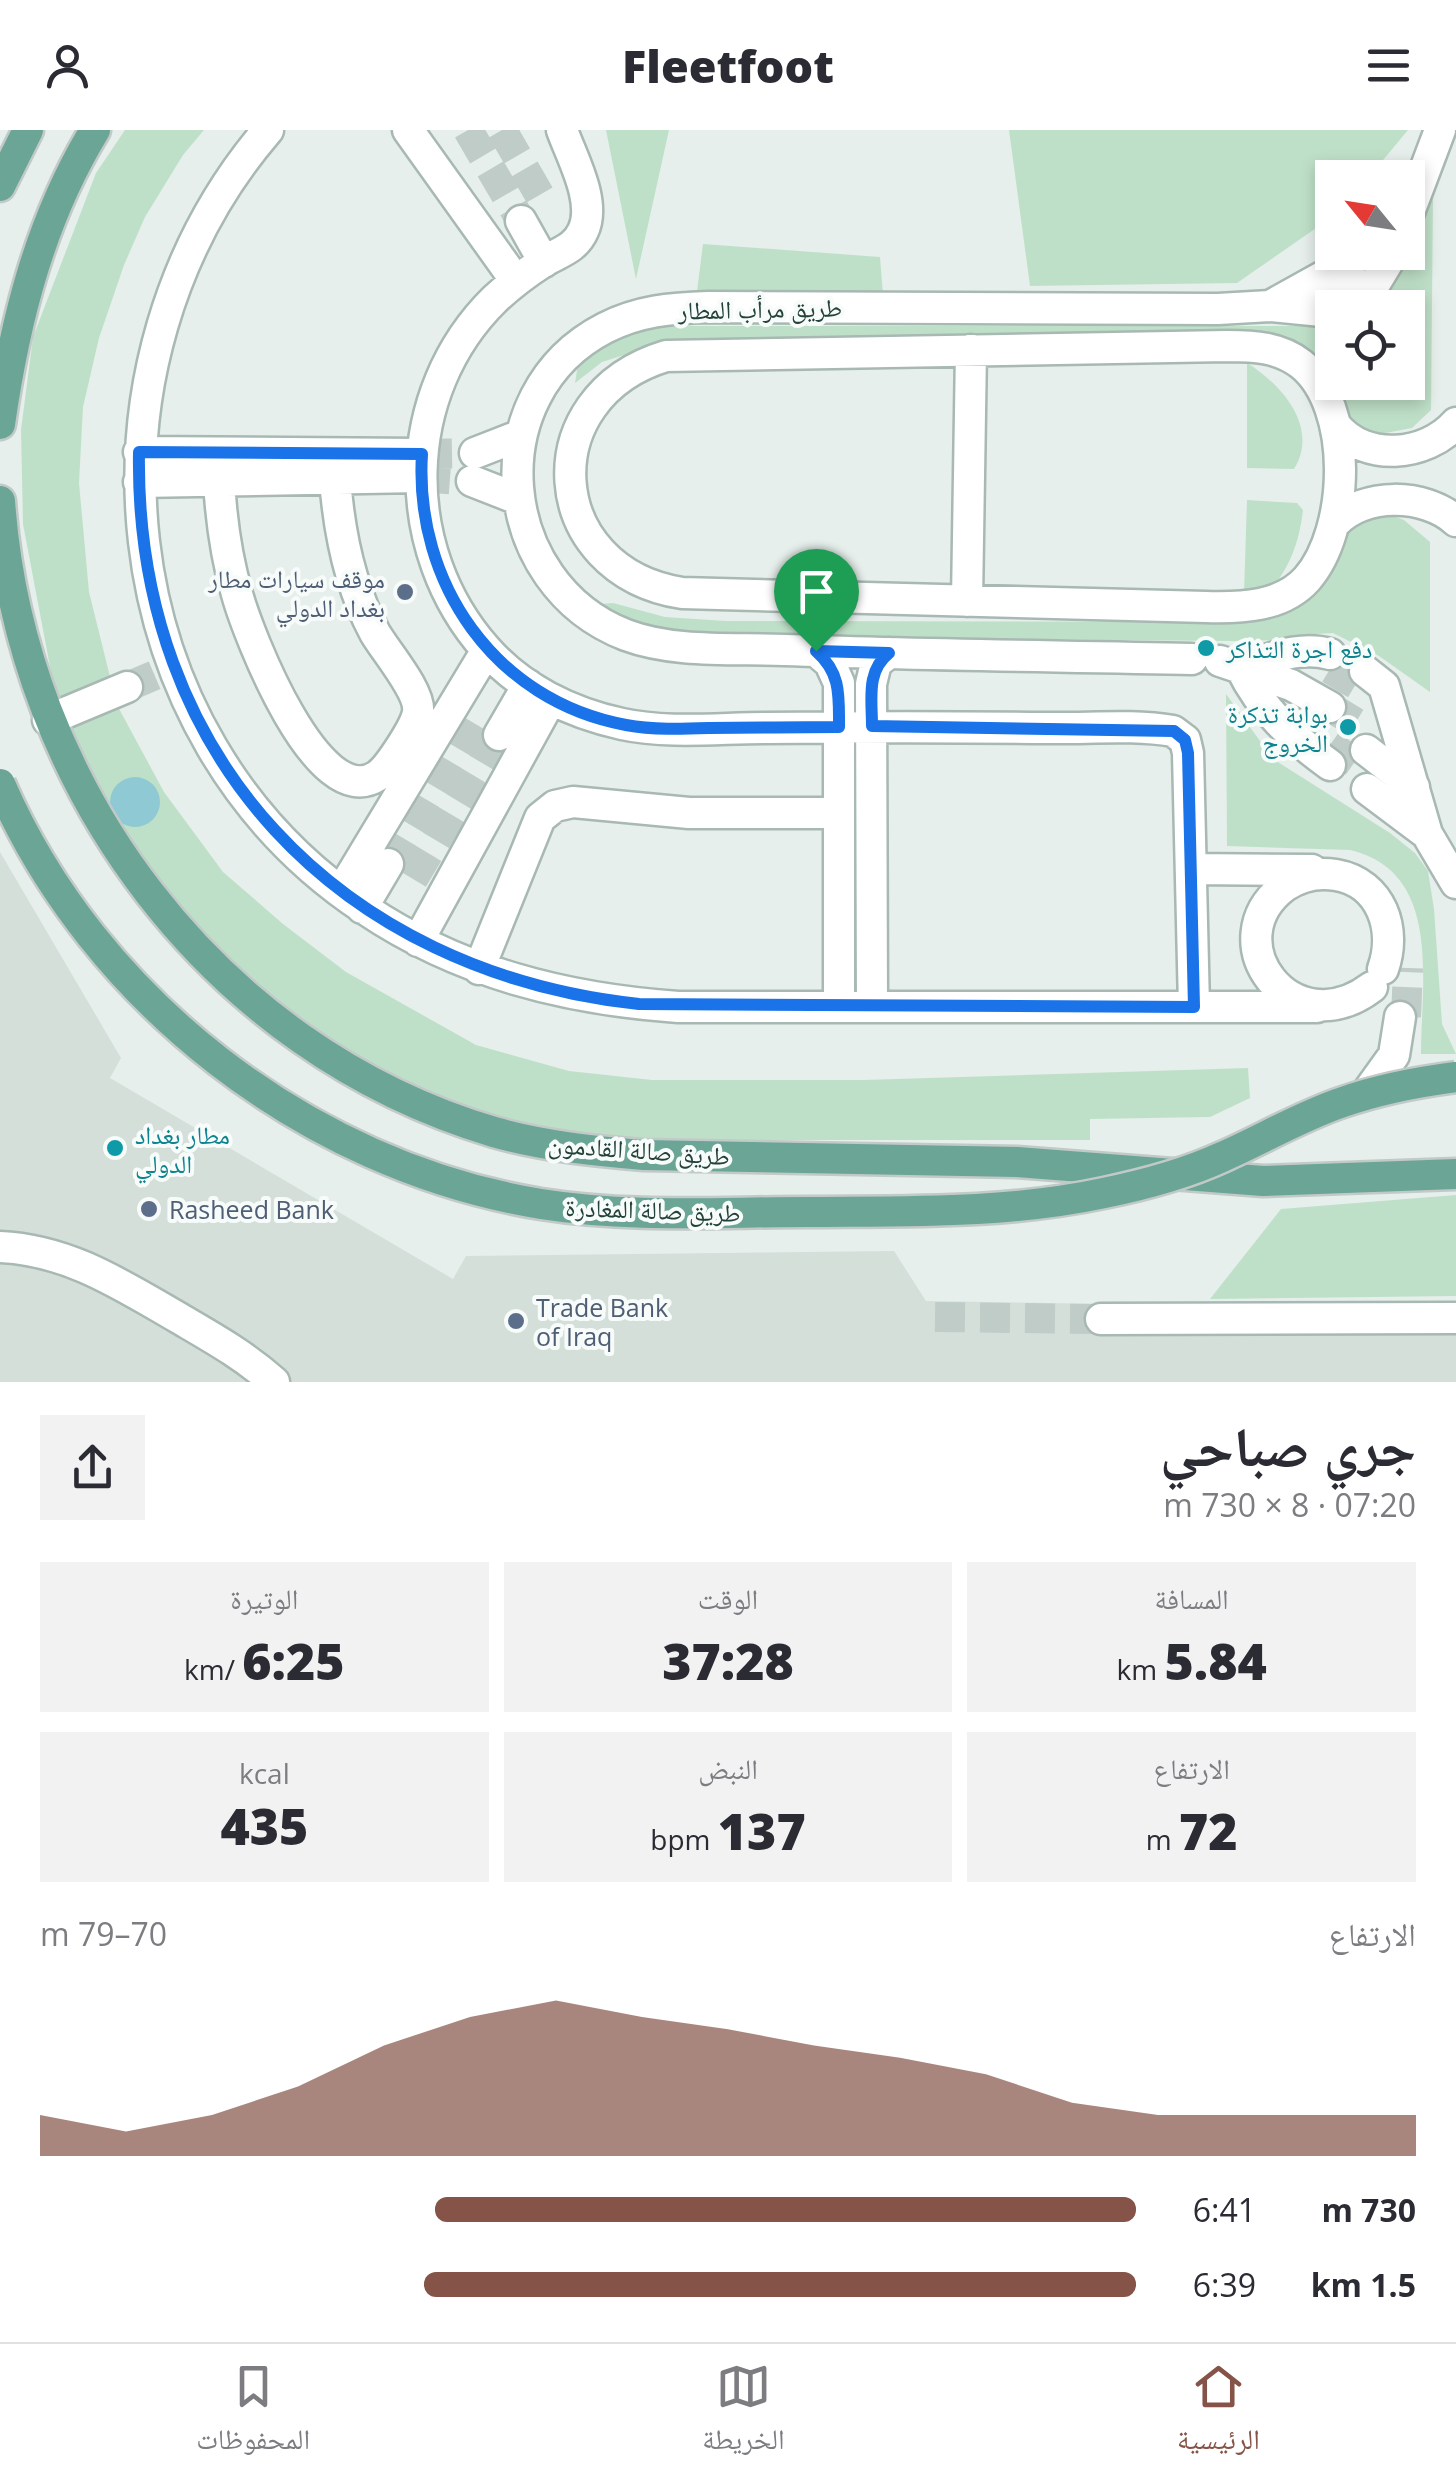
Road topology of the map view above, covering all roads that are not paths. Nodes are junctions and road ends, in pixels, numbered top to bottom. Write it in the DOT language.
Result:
graph roads {
  1 [pos="28,130"];
  2 [pos="96,130"];
  3 [pos="268,130"];
  4 [pos="408,130"];
  5 [pos="562,130"];
  6 [pos="1436,139"];
  7 [pos="1425,162"];
  8 [pos="0,186"];
  9 [pos="521,221"];
  10 [pos="544,262"];
  11 [pos="1359,276"];
  12 [pos="516,281"];
  13 [pos="1270,306"];
  14 [pos="971,350"];
  15 [pos="1456,422"];
  16 [pos="0,424"];
  17 [pos="1336,426"];
  18 [pos="521,436"];
  19 [pos="421,466"];
  20 [pos="139,467"];
  21 [pos="335,478"];
  22 [pos="219,480"];
  23 [pos="518,499"];
  24 [pos="0,501"];
  25 [pos="1456,521"];
  26 [pos="1335,524"];
  27 [pos="967,601"];
  28 [pos="487,650"];
  29 [pos="816,651"];
  30 [pos="889,653"];
  31 [pos="1218,663"];
  32 [pos="127,687"];
  33 [pos="539,692"];
  34 [pos="1330,708"];
  35 [pos="48,720"];
  36 [pos="872,726"];
  37 [pos="839,727"];
  38 [pos="499,735"];
  39 [pos="1386,745"];
  40 [pos="0,784"];
  41 [pos="838,813"];
  42 [pos="388,864"];
  43 [pos="1191,869"];
  44 [pos="1456,883"];
  45 [pos="352,900"];
  46 [pos="418,941"];
  47 [pos="478,969"];
  48 [pos="1392,972"];
  49 [pos="872,1006"];
  50 [pos="839,1007"];
  51 [pos="1194,1007"];
  52 [pos="1317,1007"];
  53 [pos="1400,1017"];
  54 [pos="1456,1077"];
  55 [pos="1366,1094"];
  56 [pos="1456,1174"];
  57 [pos="0,1247"];
  58 [pos="1101,1318"];
  59 [pos="1456,1318"];
  60 [pos="274,1382"];
  1 -- 8 [label="main road"];
  2 -- 16 [label="main road"];
  3 -- 20 [label="lane"];
  4 -- 12 [label="lane"];
  5 -- 10 [label="lane"];
  6 -- 7 [label="lane"];
  9 -- 10 [label="lane"];
  10 -- 12 [label="lane"];
  11 -- 13 [label="lane, طريق مرأب المطار"];
  11 -- 13 [label="lane"];
  12 -- 19 [label="lane"];
  13 -- 18 [label="lane, طريق مرأب المطار"];
  14 -- 17 [label="lane"];
  14 -- 27 [label="lane"];
  14 -- 27 [label="lane"];
  15 -- 17 [label="lane"];
  17 -- 26 [label="lane"];
  18 -- 23 [label="lane, طريق مرأب المطار"];
  18 -- 23 [label="lane"];
  19 -- 20 [label="lane"];
  19 -- 21 [label="lane"];
  19 -- 28 [label="lane"];
  20 -- 22 [label="lane"];
  20 -- 45 [label="lane"];
  21 -- 22 [label="lane"];
  21 -- 22 [label="lane"];
  23 -- 29 [label="lane, طريق مرأب المطار"];
  24 -- 35 [label="main road, طريق صالة القادمون"];
  25 -- 26 [label="lane"];
  26 -- 27 [label="lane"];
  28 -- 33 [label="lane"];
  28 -- 45 [label="lane"];
  29 -- 30 [label="lane, طريق مرأب المطار"];
  29 -- 37 [label="lane"];
  30 -- 31 [label="lane, طريق مرأب المطار"];
  30 -- 36 [label="lane"];
  31 -- 34 [label="lane, طريق مرأب المطار"];
  31 -- 34 [label="lane"];
  31 -- 34 [label="lane"];
  32 -- 35 [label="lane"];
  33 -- 37 [label="lane"];
  33 -- 38 [label="lane"];
  33 -- 46 [label="lane"];
  35 -- 56 [label="main road, طريق صالة القادمون"];
  36 -- 37 [label="lane"];
  36 -- 43 [label="lane"];
  36 -- 49 [label="lane"];
  37 -- 41 [label="lane"];
  39 -- 44 [label="lane"];
  40 -- 55 [label="main road, طريق صالة المغادرة, bridge"];
  41 -- 47 [label="lane"];
  41 -- 50 [label="lane"];
  42 -- 45 [label="lane"];
  43 -- 48 [label="lane"];
  43 -- 51 [label="lane"];
  45 -- 46 [label="lane"];
  46 -- 47 [label="lane"];
  47 -- 50 [label="lane"];
  48 -- 52 [label="lane"];
  48 -- 52 [label="lane"];
  49 -- 50 [label="lane"];
  49 -- 51 [label="lane"];
  51 -- 52 [label="lane"];
  53 -- 55 [label="lane"];
  54 -- 55 [label="main road, طريق صالة المغادرة, bridge"];
  57 -- 60 [label="lane"];
  58 -- 59 [label="lane"];
}
